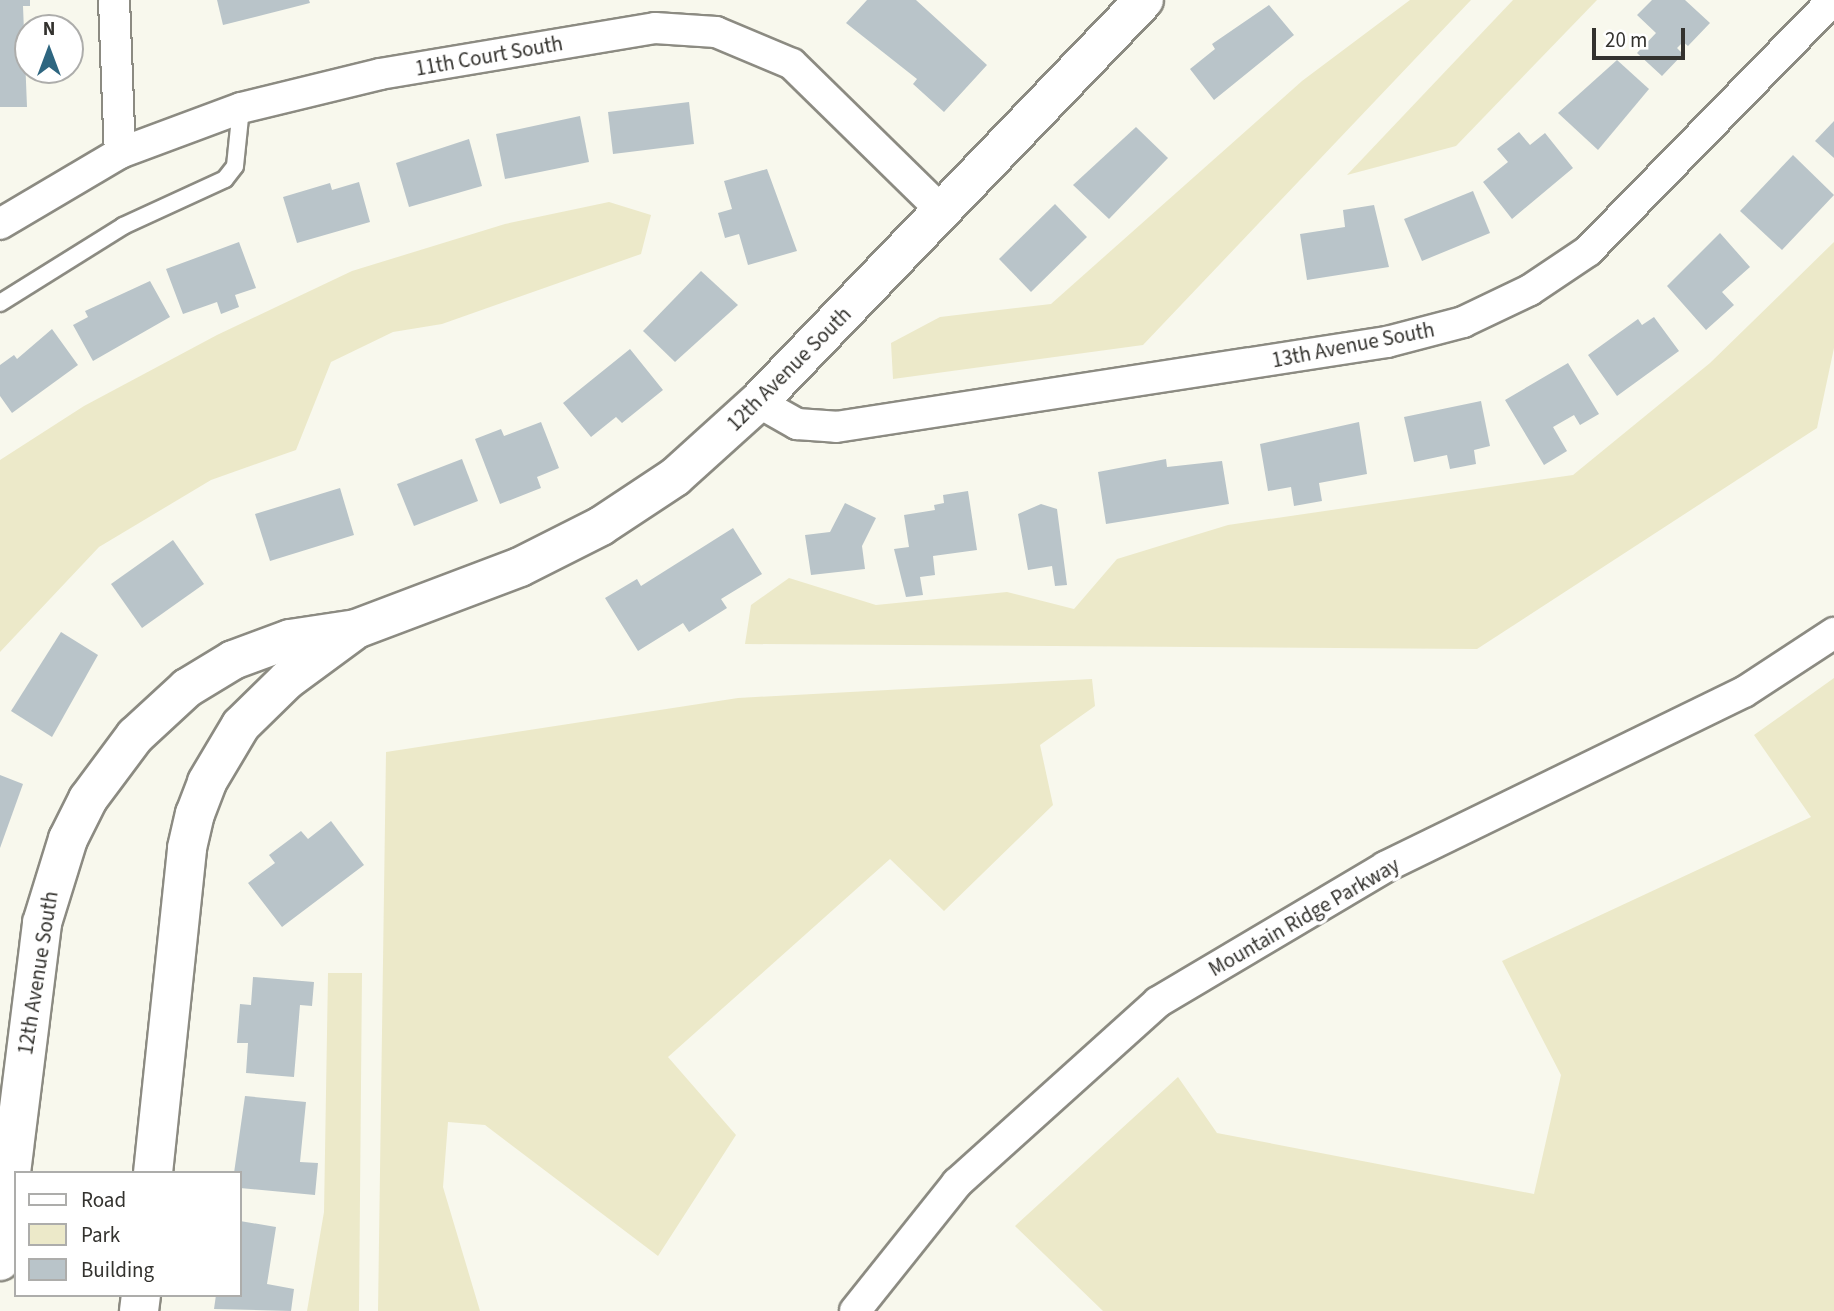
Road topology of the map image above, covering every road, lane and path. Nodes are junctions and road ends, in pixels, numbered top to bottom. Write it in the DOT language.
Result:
graph roads {
  1 [pos="114,0"];
  2 [pos="1144,0"];
  3 [pos="1833,0"];
  4 [pos="241,108"];
  5 [pos="120,153"];
  6 [pos="942,211"];
  7 [pos="0,224"];
  8 [pos="0,303"];
  9 [pos="758,402"];
  10 [pos="356,629"];
  11 [pos="1834,633"];
  12 [pos="153,1171"];
  13 [pos="5,1241"];
  14 [pos="855,1311"];
  1 -- 5 [label="street"];
  2 -- 6 [label="street, 12th Avenue South"];
  3 -- 9 [label="street, 13th Avenue South"];
  4 -- 5 [label="street, 11th Court South"];
  4 -- 6 [label="street, 11th Court South"];
  4 -- 8 [label="lane"];
  5 -- 7 [label="street, 11th Court South"];
  6 -- 9 [label="street, 12th Avenue South"];
  9 -- 10 [label="street, 12th Avenue South"];
  10 -- 12 [label="street, 12th Avenue South"];
  10 -- 13 [label="street, 12th Avenue South"];
  11 -- 14 [label="street, Mountain Ridge Parkway"];
}
